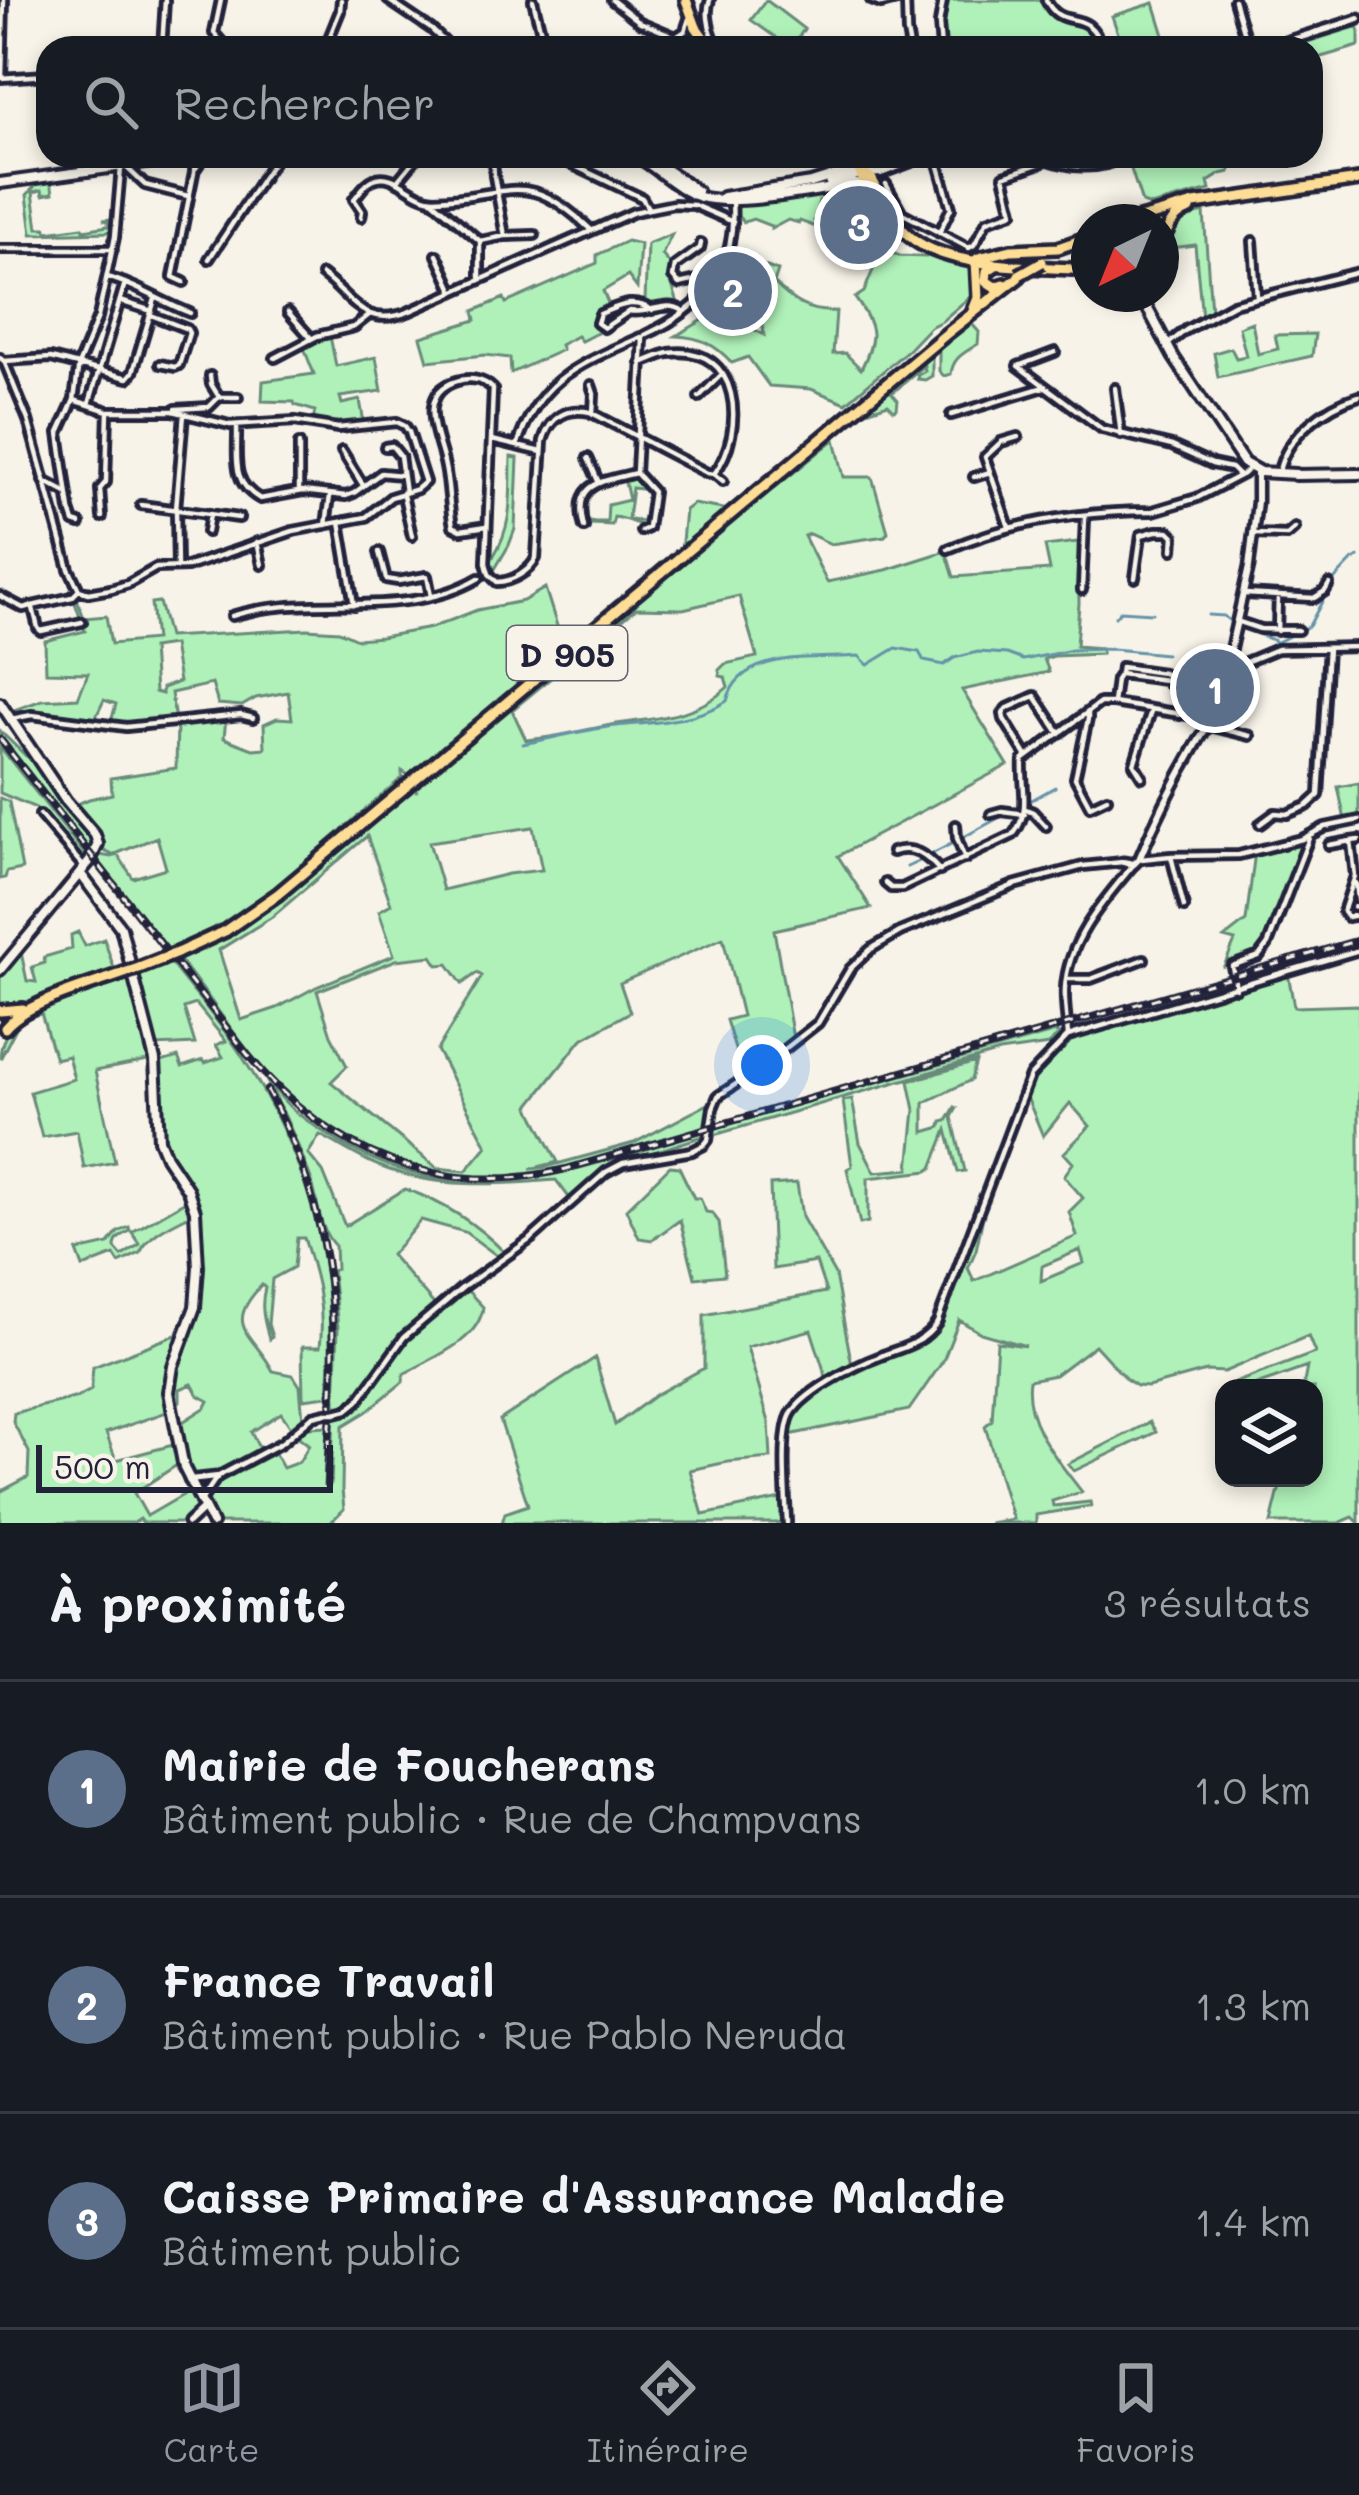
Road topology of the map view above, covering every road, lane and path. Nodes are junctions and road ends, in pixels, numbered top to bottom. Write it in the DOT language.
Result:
graph roads {
  1 [pos="4,0"];
  2 [pos="165,0"];
  3 [pos="221,0"];
  4 [pos="341,0"];
  5 [pos="388,0"];
  6 [pos="533,0"];
  7 [pos="612,0"];
  8 [pos="871,0"];
  9 [pos="897,0"];
  10 [pos="907,0"];
  11 [pos="944,0"];
  12 [pos="1046,0"];
  13 [pos="1234,0"];
  14 [pos="708,4"];
  15 [pos="686,7"];
  16 [pos="1359,19"];
  17 [pos="163,36"];
  18 [pos="215,36"];
  19 [pos="330,36"];
  20 [pos="438,36"];
  21 [pos="542,36"];
  22 [pos="674,36"];
  23 [pos="678,36"];
  24 [pos="702,36"];
  25 [pos="711,36"];
  26 [pos="908,36"];
  27 [pos="939,36"];
  28 [pos="1097,36"];
  29 [pos="1244,36"];
  30 [pos="1304,36"];
  31 [pos="36,75"];
  32 [pos="1,78"];
  33 [pos="90,168"];
  34 [pos="121,168"];
  35 [pos="127,168"];
  36 [pos="193,168"];
  37 [pos="197,168"];
  38 [pos="269,168"];
  39 [pos="408,168"];
  40 [pos="494,168"];
  41 [pos="580,168"];
  42 [pos="653,168"];
  43 [pos="661,168"];
  44 [pos="844,168"];
  45 [pos="857,168"];
  46 [pos="876,168"];
  47 [pos="888,168"];
  48 [pos="940,168"];
  49 [pos="1027,168"];
  50 [pos="843,172"];
  51 [pos="881,173"];
  52 [pos="193,177"];
  53 [pos="397,181"];
  54 [pos="0,182"];
  55 [pos="1359,183"];
  56 [pos="874,185"];
  57 [pos="497,190"];
  58 [pos="188,196"];
  59 [pos="693,196"];
  60 [pos="431,199"];
  61 [pos="732,199"];
  62 [pos="1227,199"];
  63 [pos="648,208"];
  64 [pos="1179,208"];
  65 [pos="1179,214"];
  66 [pos="361,217"];
  67 [pos="894,218"];
  68 [pos="733,221"];
  69 [pos="591,230"];
  70 [pos="939,233"];
  71 [pos="535,235"];
  72 [pos="505,236"];
  73 [pos="480,241"];
  74 [pos="1253,241"];
  75 [pos="701,243"];
  76 [pos="1071,243"];
  77 [pos="1071,246"];
  78 [pos="0,249"];
  79 [pos="113,249"];
  80 [pos="437,255"];
  81 [pos="209,259"];
  82 [pos="974,260"];
  83 [pos="1003,263"];
  84 [pos="1045,265"];
  85 [pos="1071,268"];
  86 [pos="1359,272"];
  87 [pos="322,274"];
  88 [pos="1020,276"];
  89 [pos="107,277"];
  90 [pos="481,280"];
  91 [pos="184,282"];
  92 [pos="125,283"];
  93 [pos="714,283"];
  94 [pos="454,292"];
  95 [pos="1257,297"];
  96 [pos="155,299"];
  97 [pos="120,301"];
  98 [pos="652,310"];
  99 [pos="288,311"];
  100 [pos="1152,312"];
  101 [pos="151,313"];
  102 [pos="190,313"];
  103 [pos="685,313"];
  104 [pos="369,315"];
  105 [pos="945,335"];
  106 [pos="643,337"];
  107 [pos="311,338"];
  108 [pos="1167,341"];
  109 [pos="1054,352"];
  110 [pos="274,358"];
  111 [pos="2,360"];
  112 [pos="641,363"];
  113 [pos="160,364"];
  114 [pos="78,365"];
  115 [pos="98,370"];
  116 [pos="722,374"];
  117 [pos="210,376"];
  118 [pos="591,385"];
  119 [pos="1044,387"];
  120 [pos="1115,388"];
  121 [pos="1359,396"];
  122 [pos="219,397"];
  123 [pos="238,397"];
  124 [pos="699,397"];
  125 [pos="74,400"];
  126 [pos="89,406"];
  127 [pos="108,411"];
  128 [pos="173,411"];
  129 [pos="184,414"];
  130 [pos="593,414"];
  131 [pos="951,416"];
  132 [pos="237,425"];
  133 [pos="1121,435"];
  134 [pos="1018,436"];
  135 [pos="637,437"];
  136 [pos="492,440"];
  137 [pos="299,444"];
  138 [pos="518,446"];
  139 [pos="385,447"];
  140 [pos="342,451"];
  141 [pos="542,452"];
  142 [pos="588,458"];
  143 [pos="990,472"];
  144 [pos="636,473"];
  145 [pos="1253,473"];
  146 [pos="715,474"];
  147 [pos="1279,474"];
  148 [pos="1359,474"];
  149 [pos="402,476"];
  150 [pos="974,478"];
  151 [pos="44,481"];
  152 [pos="723,481"];
  153 [pos="599,483"];
  154 [pos="364,485"];
  155 [pos="299,491"];
  156 [pos="67,493"];
  157 [pos="404,493"];
  158 [pos="330,496"];
  159 [pos="141,505"];
  160 [pos="176,509"];
  161 [pos="1154,511"];
  162 [pos="210,514"];
  163 [pos="1085,516"];
  164 [pos="102,517"];
  165 [pos="239,518"];
  166 [pos="340,522"];
  167 [pos="80,524"];
  168 [pos="326,525"];
  169 [pos="487,526"];
  170 [pos="584,527"];
  171 [pos="1009,527"];
  172 [pos="1295,528"];
  173 [pos="641,531"];
  174 [pos="1156,531"];
  175 [pos="207,532"];
  176 [pos="1253,534"];
  177 [pos="412,536"];
  178 [pos="257,542"];
  179 [pos="947,549"];
  180 [pos="1173,550"];
  181 [pos="380,552"];
  182 [pos="262,565"];
  183 [pos="177,567"];
  184 [pos="479,578"];
  185 [pos="1135,578"];
  186 [pos="1329,584"];
  187 [pos="79,590"];
  188 [pos="1082,590"];
  189 [pos="1245,594"];
  190 [pos="0,596"];
  191 [pos="431,596"];
  192 [pos="1278,596"];
  193 [pos="354,605"];
  194 [pos="33,606"];
  195 [pos="232,616"];
  196 [pos="82,622"];
  197 [pos="1239,622"];
  198 [pos="1298,630"];
  199 [pos="1277,631"];
  200 [pos="1359,646"];
  201 [pos="1328,648"];
  202 [pos="1234,669"];
  203 [pos="1166,678"];
  204 [pos="0,703"];
  205 [pos="1113,703"];
  206 [pos="1151,709"];
  207 [pos="1088,712"];
  208 [pos="1209,717"];
  209 [pos="253,718"];
  210 [pos="11,719"];
  211 [pos="1060,734"];
  212 [pos="1250,736"];
  213 [pos="1024,758"];
  214 [pos="1142,778"];
  215 [pos="1108,798"];
  216 [pos="1025,811"];
  217 [pos="991,814"];
  218 [pos="40,815"];
  219 [pos="1359,820"];
  220 [pos="956,824"];
  221 [pos="1260,824"];
  222 [pos="1046,826"];
  223 [pos="1309,836"];
  224 [pos="1355,840"];
  225 [pos="1329,845"];
  226 [pos="892,852"];
  227 [pos="1172,856"];
  228 [pos="965,859"];
  229 [pos="1136,860"];
  230 [pos="82,871"];
  231 [pos="940,871"];
  232 [pos="1355,877"];
  233 [pos="885,883"];
  234 [pos="1358,898"];
  235 [pos="1184,907"];
  236 [pos="1359,915"];
  237 [pos="1359,950"];
  238 [pos="1144,959"];
  239 [pos="0,970"];
  240 [pos="1065,983"];
  241 [pos="1236,988"];
  242 [pos="34,1007"];
  243 [pos="0,1012"];
  244 [pos="5,1028"];
  245 [pos="1068,1036"];
  246 [pos="0,1040"];
  247 [pos="217,1477"];
  248 [pos="189,1480"];
  249 [pos="202,1505"];
  250 [pos="188,1523"];
  251 [pos="212,1523"];
  252 [pos="787,1523"];
  1 -- 32 [label="street"];
  2 -- 17 [label="street"];
  3 -- 18 [label="street"];
  4 -- 19 [label="street"];
  5 -- 20 [label="street"];
  6 -- 21 [label="street"];
  7 -- 22 [label="street"];
  8 -- 9 [label="street"];
  10 -- 26 [label="street"];
  11 -- 27 [label="street"];
  12 -- 28 [label="street"];
  13 -- 29 [label="street"];
  14 -- 15 [label="street"];
  14 -- 25 [label="street"];
  15 -- 23 [label="street"];
  15 -- 24 [label="main road"];
  16 -- 30 [label="street"];
  31 -- 32 [label="street"];
  33 -- 54 [label="main road"];
  34 -- 79 [label="street"];
  35 -- 58 [label="street"];
  36 -- 52 [label="street"];
  37 -- 52 [label="street"];
  38 -- 81 [label="street"];
  39 -- 53 [label="street"];
  40 -- 57 [label="street"];
  41 -- 63 [label="street"];
  42 -- 59 [label="main road"];
  43 -- 59 [label="main road"];
  44 -- 50 [label="main road"];
  45 -- 56 [label="main road"];
  46 -- 56 [label="street"];
  47 -- 51 [label="street"];
  48 -- 70 [label="street"];
  49 -- 70 [label="street"];
  50 -- 56 [label="main road"];
  50 -- 61 [label="main road"];
  51 -- 56 [label="street"];
  51 -- 56 [label="street"];
  52 -- 58 [label="street"];
  53 -- 60 [label="street"];
  53 -- 66 [label="street"];
  55 -- 62 [label="main road"];
  56 -- 61 [label="main road"];
  56 -- 67 [label="main road"];
  56 -- 67 [label="main road"];
  56 -- 70 [label="street"];
  57 -- 60 [label="street"];
  57 -- 69 [label="street"];
  57 -- 72 [label="street"];
  58 -- 91 [label="street"];
  59 -- 61 [label="main road"];
  59 -- 63 [label="street"];
  59 -- 68 [label="street"];
  60 -- 73 [label="street"];
  61 -- 68 [label="street"];
  62 -- 64 [label="main road"];
  62 -- 65 [label="main road"];
  63 -- 69 [label="street"];
  67 -- 82 [label="main road"];
  68 -- 93 [label="street"];
  69 -- 90 [label="street"];
  71 -- 72 [label="street"];
  72 -- 73 [label="street"];
  73 -- 90 [label="street"];
  74 -- 95 [label="street"];
  75 -- 93 [label="street"];
  76 -- 82 [label="main road"];
  77 -- 84 [label="main road"];
  78 -- 79 [label="street"];
  79 -- 89 [label="street"];
  80 -- 94 [label="street"];
  82 -- 83 [label="main road"];
  82 -- 105 [label="main road, D 905"];
  83 -- 84 [label="main road"];
  83 -- 88 [label="main road"];
  84 -- 85 [label="main road"];
  84 -- 88 [label="main road, bridge"];
  86 -- 95 [label="street"];
  87 -- 104 [label="street"];
  88 -- 105 [label="main road, D 905"];
  89 -- 92 [label="street"];
  89 -- 114 [label="street"];
  90 -- 94 [label="street"];
  92 -- 96 [label="street"];
  92 -- 97 [label="street"];
  93 -- 103 [label="street"];
  94 -- 104 [label="street"];
  95 -- 108 [label="street"];
  96 -- 101 [label="street"];
  96 -- 102 [label="street"];
  97 -- 101 [label="street"];
  97 -- 115 [label="street"];
  98 -- 98 [label="street"];
  98 -- 103 [label="street"];
  99 -- 107 [label="street"];
  100 -- 108 [label="main road"];
  101 -- 113 [label="street"];
  101 -- 115 [label="street"];
  103 -- 106 [label="street"];
  104 -- 107 [label="street"];
  105 -- 242 [label="main road, D 905, bridge"];
  106 -- 112 [label="street"];
  106 -- 138 [label="street"];
  107 -- 110 [label="street"];
  108 -- 145 [label="main road"];
  109 -- 119 [label="street"];
  111 -- 114 [label="street"];
  111 -- 151 [label="street"];
  112 -- 116 [label="street"];
  112 -- 135 [label="street"];
  114 -- 115 [label="street"];
  114 -- 125 [label="street"];
  115 -- 126 [label="street"];
  116 -- 124 [label="street"];
  116 -- 146 [label="street"];
  117 -- 122 [label="street"];
  118 -- 130 [label="street"];
  119 -- 131 [label="street"];
  119 -- 133 [label="street"];
  120 -- 133 [label="street"];
  121 -- 147 [label="street"];
  122 -- 123 [label="street"];
  122 -- 128 [label="street"];
  125 -- 126 [label="street"];
  125 -- 156 [label="street"];
  126 -- 127 [label="street"];
  127 -- 128 [label="street"];
  127 -- 164 [label="street"];
  128 -- 129 [label="street"];
  129 -- 132 [label="street"];
  129 -- 160 [label="street"];
  130 -- 135 [label="street"];
  130 -- 141 [label="street"];
  132 -- 155 [label="street"];
  132 -- 157 [label="street"];
  133 -- 145 [label="street"];
  134 -- 143 [label="street"];
  135 -- 144 [label="street"];
  135 -- 146 [label="street"];
  136 -- 138 [label="street"];
  136 -- 169 [label="street"];
  136 -- 169 [label="street"];
  137 -- 155 [label="street"];
  138 -- 141 [label="street"];
  139 -- 149 [label="street"];
  140 -- 154 [label="street"];
  141 -- 169 [label="street"];
  142 -- 153 [label="street"];
  143 -- 150 [label="street"];
  143 -- 171 [label="street"];
  144 -- 153 [label="street"];
  144 -- 173 [label="street"];
  145 -- 147 [label="main road"];
  145 -- 161 [label="street"];
  145 -- 176 [label="street"];
  146 -- 152 [label="street"];
  147 -- 148 [label="main road"];
  149 -- 154 [label="street"];
  149 -- 157 [label="street"];
  151 -- 156 [label="street"];
  151 -- 187 [label="street"];
  153 -- 170 [label="street"];
  154 -- 158 [label="street"];
  155 -- 158 [label="street"];
  156 -- 167 [label="street"];
  157 -- 166 [label="street"];
  157 -- 177 [label="street"];
  158 -- 168 [label="street"];
  159 -- 160 [label="street"];
  160 -- 162 [label="street"];
  160 -- 183 [label="street"];
  161 -- 163 [label="street"];
  161 -- 174 [label="street"];
  162 -- 165 [label="street"];
  162 -- 175 [label="street"];
  163 -- 171 [label="street"];
  163 -- 188 [label="street"];
  166 -- 168 [label="street"];
  166 -- 193 [label="street"];
  168 -- 178 [label="street"];
  171 -- 179 [label="street"];
  172 -- 176 [label="street"];
  174 -- 180 [label="street"];
  174 -- 185 [label="street"];
  176 -- 189 [label="street"];
  178 -- 182 [label="street"];
  178 -- 183 [label="street"];
  181 -- 191 [label="street"];
  183 -- 187 [label="street"];
  184 -- 191 [label="street"];
  186 -- 192 [label="street"];
  187 -- 194 [label="street"];
  189 -- 192 [label="street"];
  189 -- 197 [label="street"];
  190 -- 194 [label="street"];
  191 -- 193 [label="street"];
  192 -- 199 [label="street"];
  193 -- 195 [label="street"];
  194 -- 196 [label="street"];
  197 -- 199 [label="street"];
  197 -- 202 [label="street"];
  198 -- 199 [label="street"];
  200 -- 201 [label="street"];
  201 -- 202 [label="street"];
  201 -- 221 [label="street"];
  202 -- 208 [label="street"];
  203 -- 205 [label="street"];
  204 -- 210 [label="main road"];
  205 -- 206 [label="street"];
  205 -- 207 [label="street"];
  206 -- 208 [label="street"];
  206 -- 214 [label="street"];
  207 -- 211 [label="street"];
  207 -- 215 [label="street"];
  208 -- 212 [label="street"];
  208 -- 229 [label="street"];
  209 -- 210 [label="street"];
  210 -- 230 [label="main road"];
  211 -- 213 [label="street"];
  211 -- 213 [label="street"];
  213 -- 216 [label="street"];
  216 -- 217 [label="street"];
  216 -- 222 [label="street"];
  216 -- 228 [label="street"];
  218 -- 230 [label="street"];
  219 -- 223 [label="street"];
  220 -- 228 [label="street"];
  223 -- 227 [label="street"];
  223 -- 241 [label="street"];
  224 -- 225 [label="street"];
  224 -- 232 [label="street"];
  226 -- 231 [label="street"];
  227 -- 229 [label="street"];
  227 -- 235 [label="street"];
  228 -- 231 [label="street"];
  229 -- 240 [label="street"];
  229 -- 247 [label="street, bridge"];
  230 -- 239 [label="main road"];
  230 -- 248 [label="main road"];
  231 -- 233 [label="street"];
  232 -- 234 [label="street"];
  232 -- 236 [label="street"];
  237 -- 241 [label="street"];
  238 -- 240 [label="street"];
  240 -- 245 [label="street"];
  241 -- 245 [label="street"];
  242 -- 243 [label="main road, D 905"];
  242 -- 244 [label="main road, D 905"];
  243 -- 244 [label="main road"];
  244 -- 246 [label="main road"];
  245 -- 252 [label="street"];
  247 -- 248 [label="street"];
  247 -- 249 [label="street"];
  248 -- 249 [label="main road"];
  249 -- 250 [label="street"];
  249 -- 251 [label="main road"];
}
